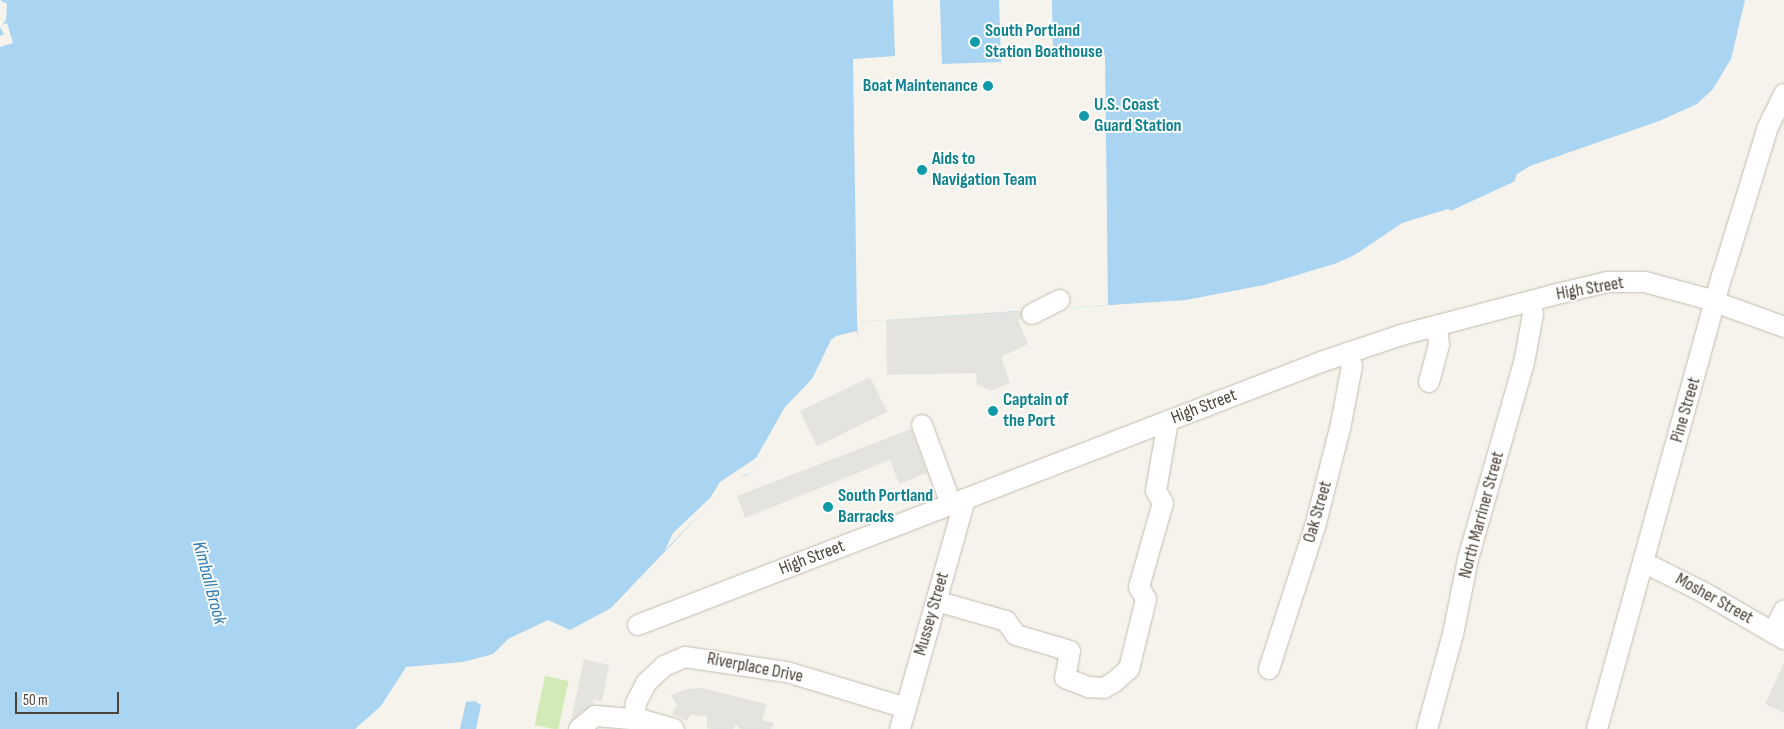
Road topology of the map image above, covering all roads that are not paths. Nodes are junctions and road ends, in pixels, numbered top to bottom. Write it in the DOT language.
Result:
graph roads {
  1 [pos="1784,94"];
  2 [pos="1060,300"];
  3 [pos="1531,301"];
  4 [pos="1715,302"];
  5 [pos="1032,314"];
  6 [pos="1436,326"];
  7 [pos="1784,327"];
  8 [pos="1348,353"];
  9 [pos="1429,382"];
  10 [pos="1168,422"];
  11 [pos="922,425"];
  12 [pos="958,502"];
  13 [pos="1643,562"];
  14 [pos="936,601"];
  15 [pos="1784,610"];
  16 [pos="638,625"];
  17 [pos="1779,636"];
  18 [pos="1269,669"];
  19 [pos="906,708"];
  20 [pos="634,719"];
  21 [pos="580,729"];
  22 [pos="674,729"];
  23 [pos="900,729"];
  24 [pos="1427,729"];
  25 [pos="1596,729"];
  1 -- 4 [label="street, Pine Street"];
  2 -- 5 [label="street"];
  3 -- 4 [label="street, High Street"];
  3 -- 6 [label="street, High Street"];
  3 -- 24 [label="street, North Marriner Street"];
  4 -- 7 [label="street, High Street"];
  4 -- 13 [label="street, Pine Street"];
  6 -- 8 [label="street, High Street"];
  6 -- 9 [label="street"];
  8 -- 10 [label="street, High Street"];
  8 -- 18 [label="street, Oak Street"];
  10 -- 12 [label="street, High Street"];
  10 -- 14 [label="street"];
  11 -- 12 [label="street"];
  12 -- 14 [label="street, Mussey Street"];
  12 -- 16 [label="street, High Street"];
  13 -- 17 [label="street, Mosher Street"];
  13 -- 25 [label="street, Pine Street"];
  14 -- 19 [label="street, Mussey Street"];
  15 -- 17 [label="street"];
  19 -- 20 [label="street, Riverplace Drive"];
  19 -- 23 [label="street, Mussey Street"];
  20 -- 21 [label="street"];
  20 -- 22 [label="street"];
}
